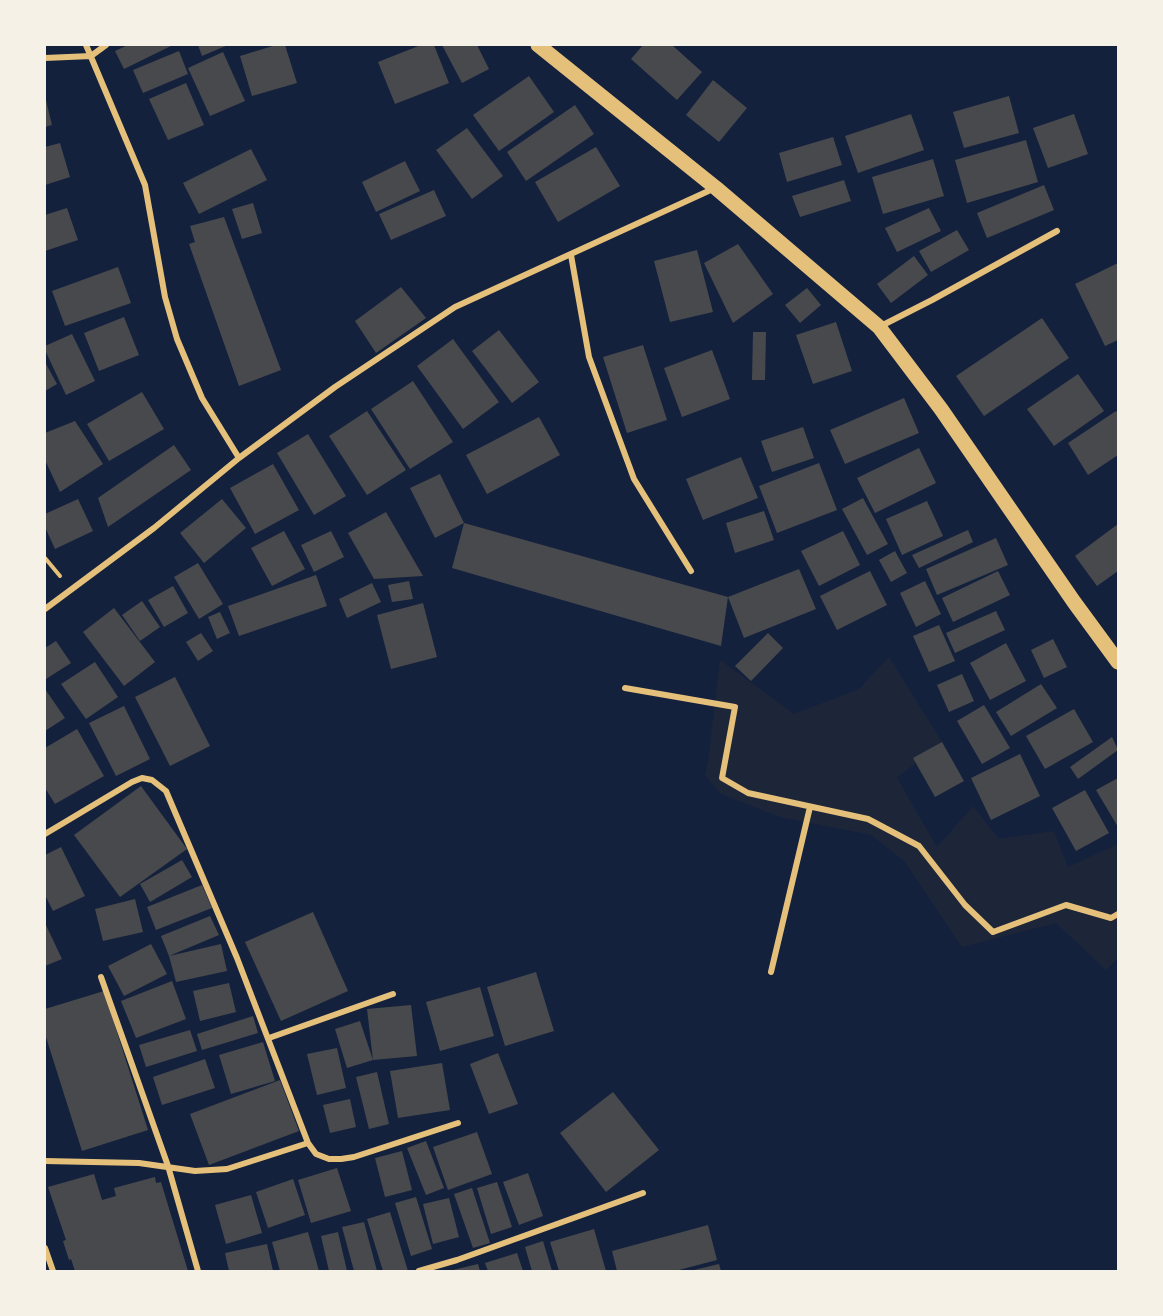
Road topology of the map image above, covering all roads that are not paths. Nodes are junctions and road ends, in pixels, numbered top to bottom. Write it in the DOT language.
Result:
graph roads {
  1 [pos="86,45"];
  2 [pos="106,45"];
  3 [pos="538,45"];
  4 [pos="91,56"];
  5 [pos="45,58"];
  6 [pos="716,188"];
  7 [pos="1057,231"];
  8 [pos="571,255"];
  9 [pos="879,327"];
  10 [pos="239,458"];
  11 [pos="691,571"];
  12 [pos="45,609"];
  13 [pos="1118,662"];
  14 [pos="625,688"];
  15 [pos="810,807"];
  16 [pos="45,834"];
  17 [pos="1118,914"];
  18 [pos="771,972"];
  19 [pos="100,977"];
  20 [pos="393,994"];
  21 [pos="268,1038"];
  22 [pos="458,1123"];
  23 [pos="308,1143"];
  24 [pos="45,1161"];
  25 [pos="168,1166"];
  26 [pos="643,1192"];
  27 [pos="45,1248"];
  28 [pos="53,1271"];
  29 [pos="198,1271"];
  30 [pos="419,1271"];
  1 -- 4 [label="street"];
  2 -- 4 [label="street"];
  3 -- 6 [label="main road"];
  4 -- 5 [label="street"];
  4 -- 10 [label="street"];
  6 -- 8 [label="street"];
  6 -- 9 [label="main road"];
  7 -- 9 [label="street"];
  8 -- 10 [label="street"];
  8 -- 11 [label="street"];
  9 -- 13 [label="main road"];
  10 -- 12 [label="street"];
  14 -- 15 [label="street"];
  15 -- 17 [label="street"];
  15 -- 18 [label="street"];
  16 -- 21 [label="street"];
  19 -- 25 [label="street"];
  20 -- 21 [label="street"];
  21 -- 23 [label="street"];
  22 -- 23 [label="street"];
  23 -- 25 [label="street"];
  24 -- 25 [label="street"];
  25 -- 29 [label="street"];
  26 -- 30 [label="street"];
  27 -- 28 [label="street"];
}
